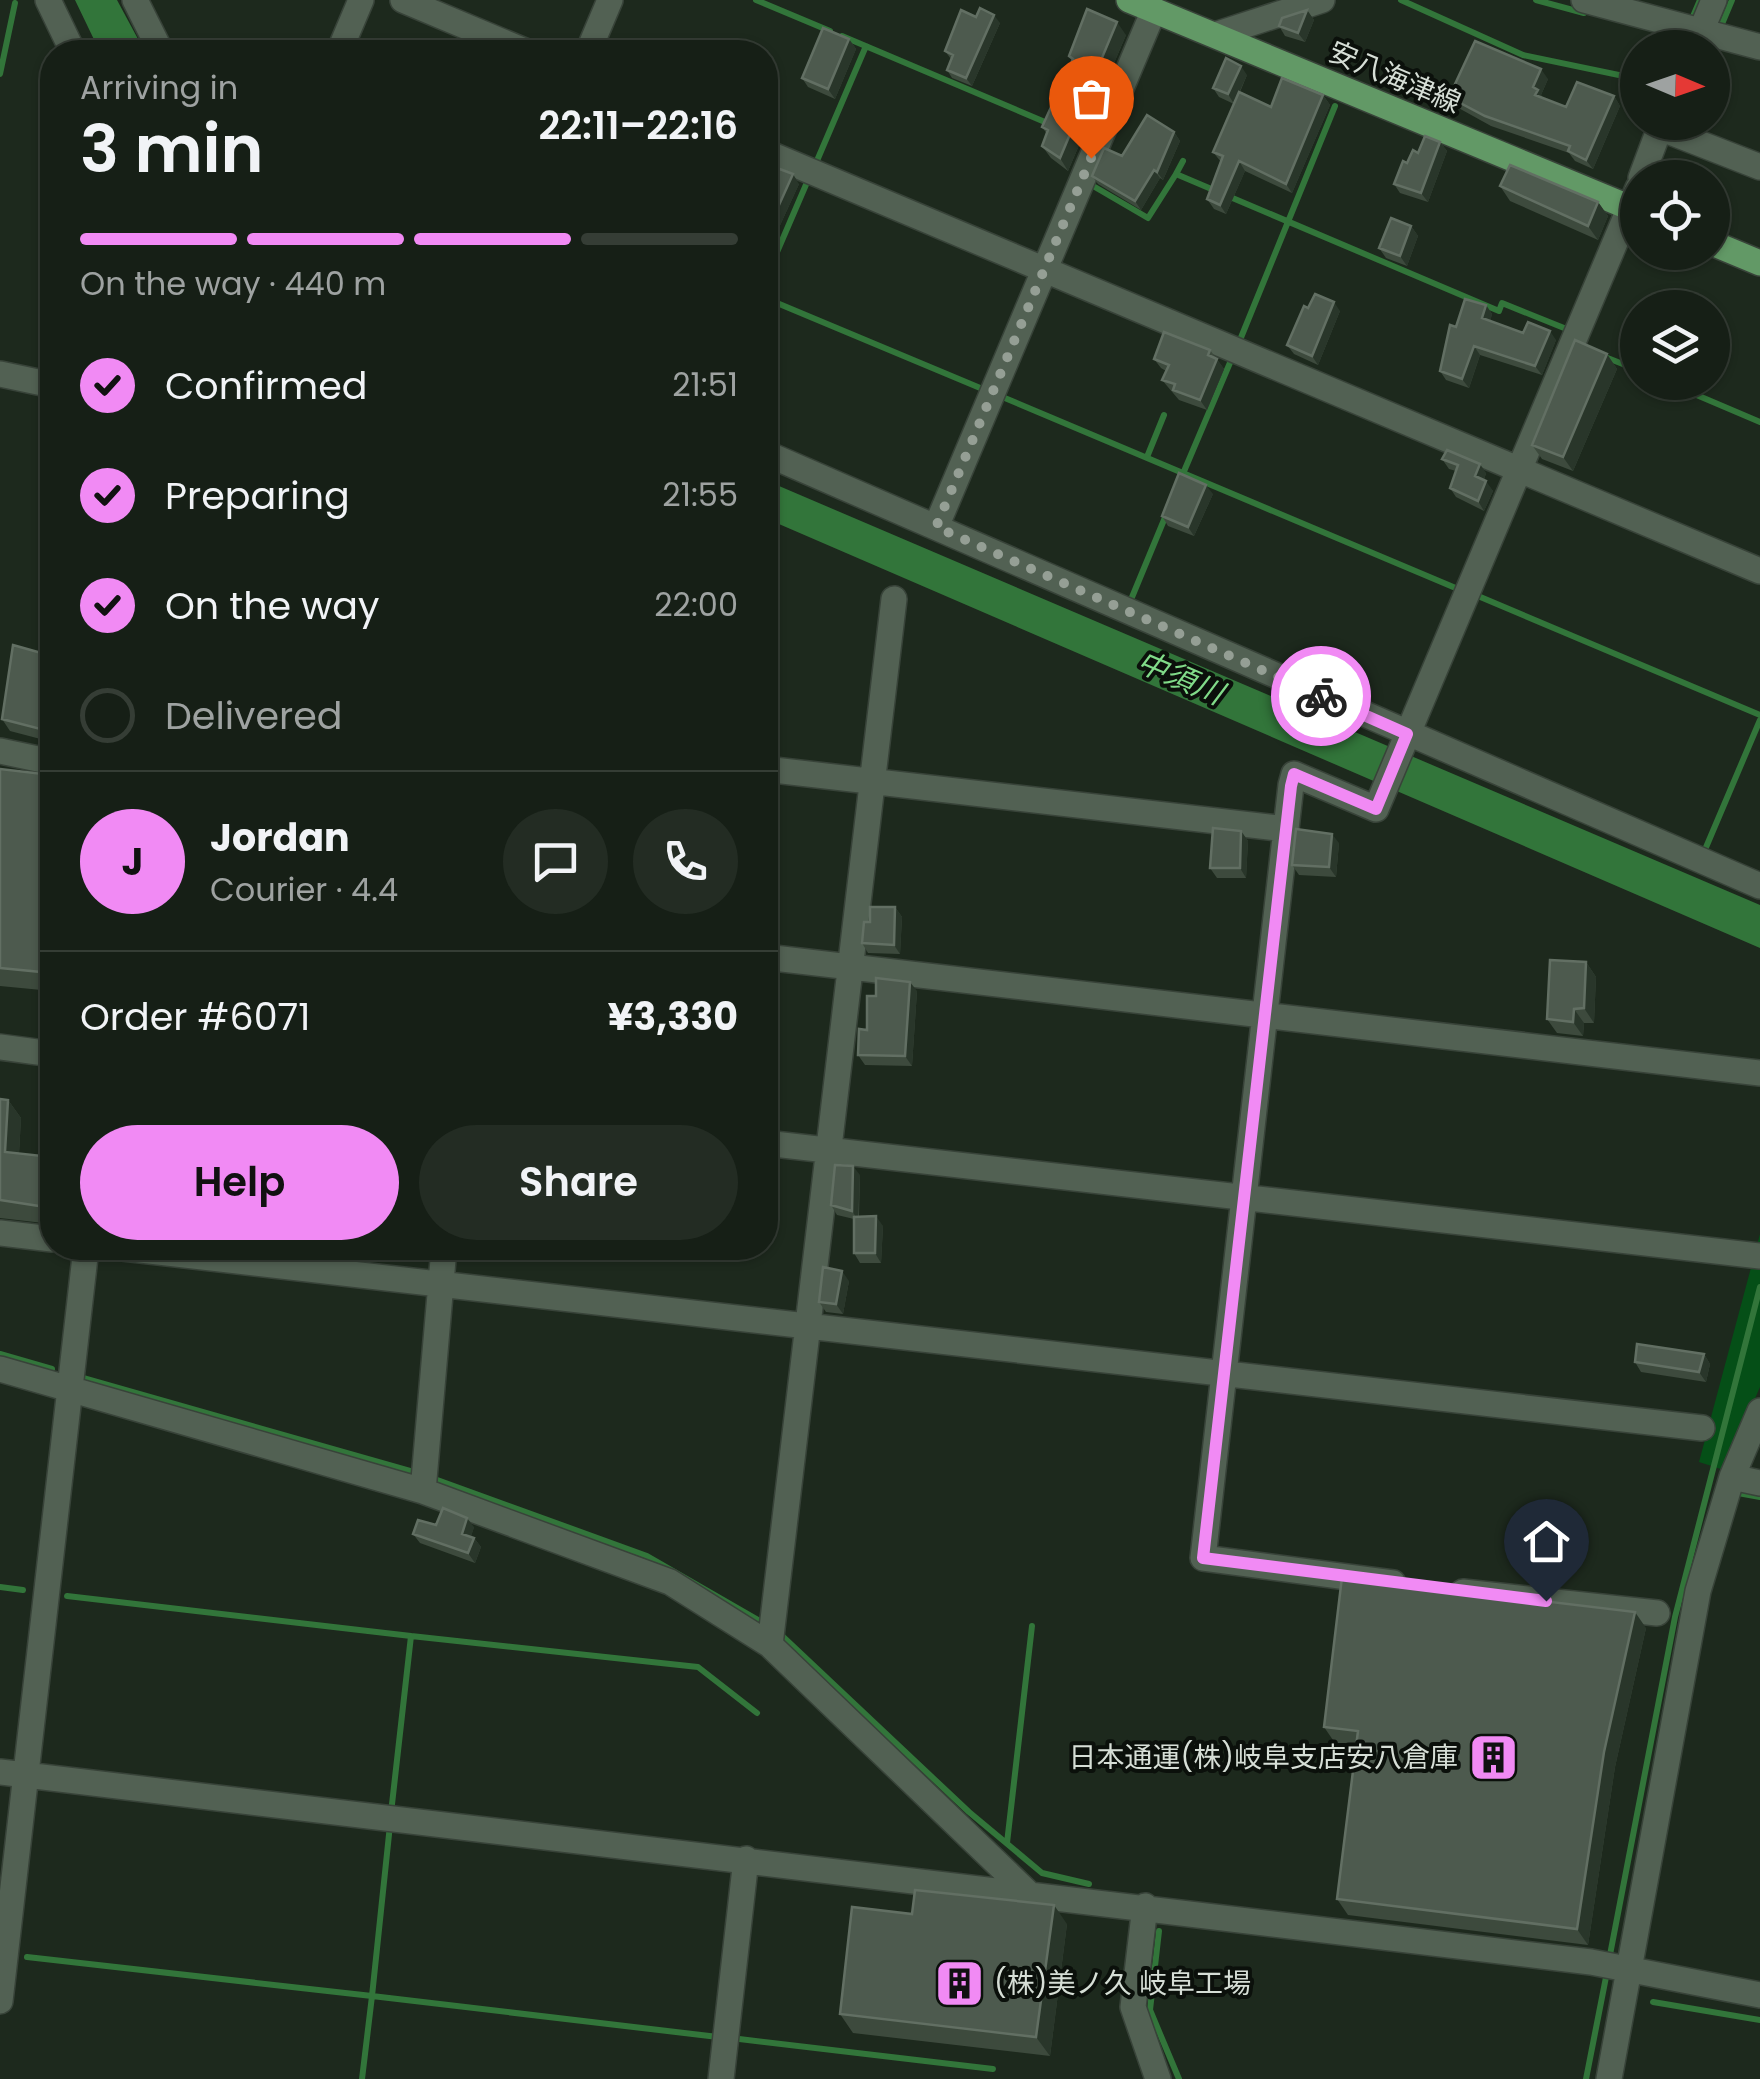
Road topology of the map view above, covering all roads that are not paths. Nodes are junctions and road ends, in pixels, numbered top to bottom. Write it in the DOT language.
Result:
graph roads {
  1 [pos="48,0"];
  2 [pos="135,0"];
  3 [pos="361,0"];
  4 [pos="402,0"];
  5 [pos="610,0"];
  6 [pos="1129,0"];
  7 [pos="1322,0"];
  8 [pos="1584,0"];
  9 [pos="1714,0"];
  10 [pos="1154,10"];
  11 [pos="1672,30"];
  12 [pos="1702,30"];
  13 [pos="1218,34"];
  14 [pos="67,40"];
  15 [pos="155,40"];
  16 [pos="344,40"];
  17 [pos="498,40"];
  18 [pos="593,40"];
  19 [pos="1730,43"];
  20 [pos="1760,47"];
  21 [pos="1697,140"];
  22 [pos="778,157"];
  23 [pos="1760,166"];
  24 [pos="1620,196"];
  25 [pos="1620,236"];
  26 [pos="1730,250"];
  27 [pos="1760,263"];
  28 [pos="1044,268"];
  29 [pos="0,374"];
  30 [pos="40,382"];
  31 [pos="778,459"];
  32 [pos="1518,468"];
  33 [pos="936,527"];
  34 [pos="1760,571"];
  35 [pos="894,599"];
  36 [pos="1404,740"];
  37 [pos="0,751"];
  38 [pos="40,759"];
  39 [pos="778,771"];
  40 [pos="873,782"];
  41 [pos="1286,829"];
  42 [pos="1760,886"];
  43 [pos="778,958"];
  44 [pos="852,967"];
  45 [pos="1265,1018"];
  46 [pos="0,1048"];
  47 [pos="40,1053"];
  48 [pos="1760,1072"];
  49 [pos="778,1145"];
  50 [pos="829,1151"];
  51 [pos="1245,1198"];
  52 [pos="0,1233"];
  53 [pos="40,1238"];
  54 [pos="1757,1256"];
  55 [pos="85,1260"];
  56 [pos="223,1260"];
  57 [pos="442,1260"];
  58 [pos="439,1286"];
  59 [pos="809,1328"];
  60 [pos="0,1370"];
  61 [pos="1224,1374"];
  62 [pos="70,1390"];
  63 [pos="1760,1411"];
  64 [pos="1702,1428"];
  65 [pos="1732,1477"];
  66 [pos="1760,1483"];
  67 [pos="423,1490"];
  68 [pos="1657,1613"];
  69 [pos="770,1645"];
  70 [pos="13,1773"];
  71 [pos="746,1859"];
  72 [pos="1028,1892"];
  73 [pos="1145,1906"];
  74 [pos="1615,1968"];
  75 [pos="1760,1995"];
  76 [pos="0,2001"];
  77 [pos="721,2079"];
  78 [pos="1158,2079"];
  79 [pos="1609,2079"];
  1 -- 14 [label="street"];
  2 -- 15 [label="street"];
  3 -- 16 [label="street"];
  4 -- 17 [label="street"];
  5 -- 18 [label="street"];
  6 -- 10 [label="main road, 安八海津線"];
  7 -- 13 [label="street"];
  8 -- 11 [label="street"];
  9 -- 12 [label="street"];
  10 -- 13 [label="main road, 安八海津線"];
  10 -- 28 [label="street"];
  13 -- 24 [label="main road, 安八海津線"];
  19 -- 20 [label="street"];
  21 -- 23 [label="street"];
  22 -- 28 [label="street"];
  25 -- 32 [label="street"];
  26 -- 27 [label="main road"];
  28 -- 32 [label="street"];
  28 -- 33 [label="street"];
  29 -- 30 [label="street"];
  31 -- 33 [label="street"];
  32 -- 34 [label="street"];
  32 -- 36 [label="street"];
  33 -- 36 [label="street"];
  35 -- 40 [label="street"];
  36 -- 41 [label="street"];
  36 -- 42 [label="street"];
  37 -- 38 [label="street"];
  39 -- 40 [label="street"];
  40 -- 41 [label="street"];
  40 -- 44 [label="street"];
  41 -- 45 [label="street"];
  43 -- 44 [label="street"];
  44 -- 45 [label="street"];
  44 -- 50 [label="street"];
  45 -- 48 [label="street"];
  45 -- 51 [label="street"];
  46 -- 47 [label="street"];
  49 -- 50 [label="street"];
  50 -- 51 [label="street"];
  50 -- 59 [label="street"];
  51 -- 54 [label="street"];
  51 -- 61 [label="street"];
  52 -- 53 [label="street"];
  55 -- 62 [label="street"];
  56 -- 58 [label="street"];
  57 -- 58 [label="street"];
  58 -- 59 [label="street"];
  58 -- 67 [label="street"];
  59 -- 61 [label="street"];
  59 -- 69 [label="street"];
  60 -- 62 [label="street"];
  61 -- 64 [label="street"];
  61 -- 68 [label="street"];
  62 -- 67 [label="street"];
  62 -- 70 [label="street"];
  63 -- 65 [label="street"];
  65 -- 66 [label="street"];
  65 -- 74 [label="street"];
  67 -- 69 [label="street"];
  69 -- 72 [label="street"];
  70 -- 71 [label="street"];
  70 -- 76 [label="street"];
  71 -- 72 [label="street"];
  71 -- 77 [label="street"];
  72 -- 73 [label="street"];
  73 -- 74 [label="street"];
  73 -- 78 [label="street"];
  74 -- 75 [label="street"];
  74 -- 79 [label="street"];
}
